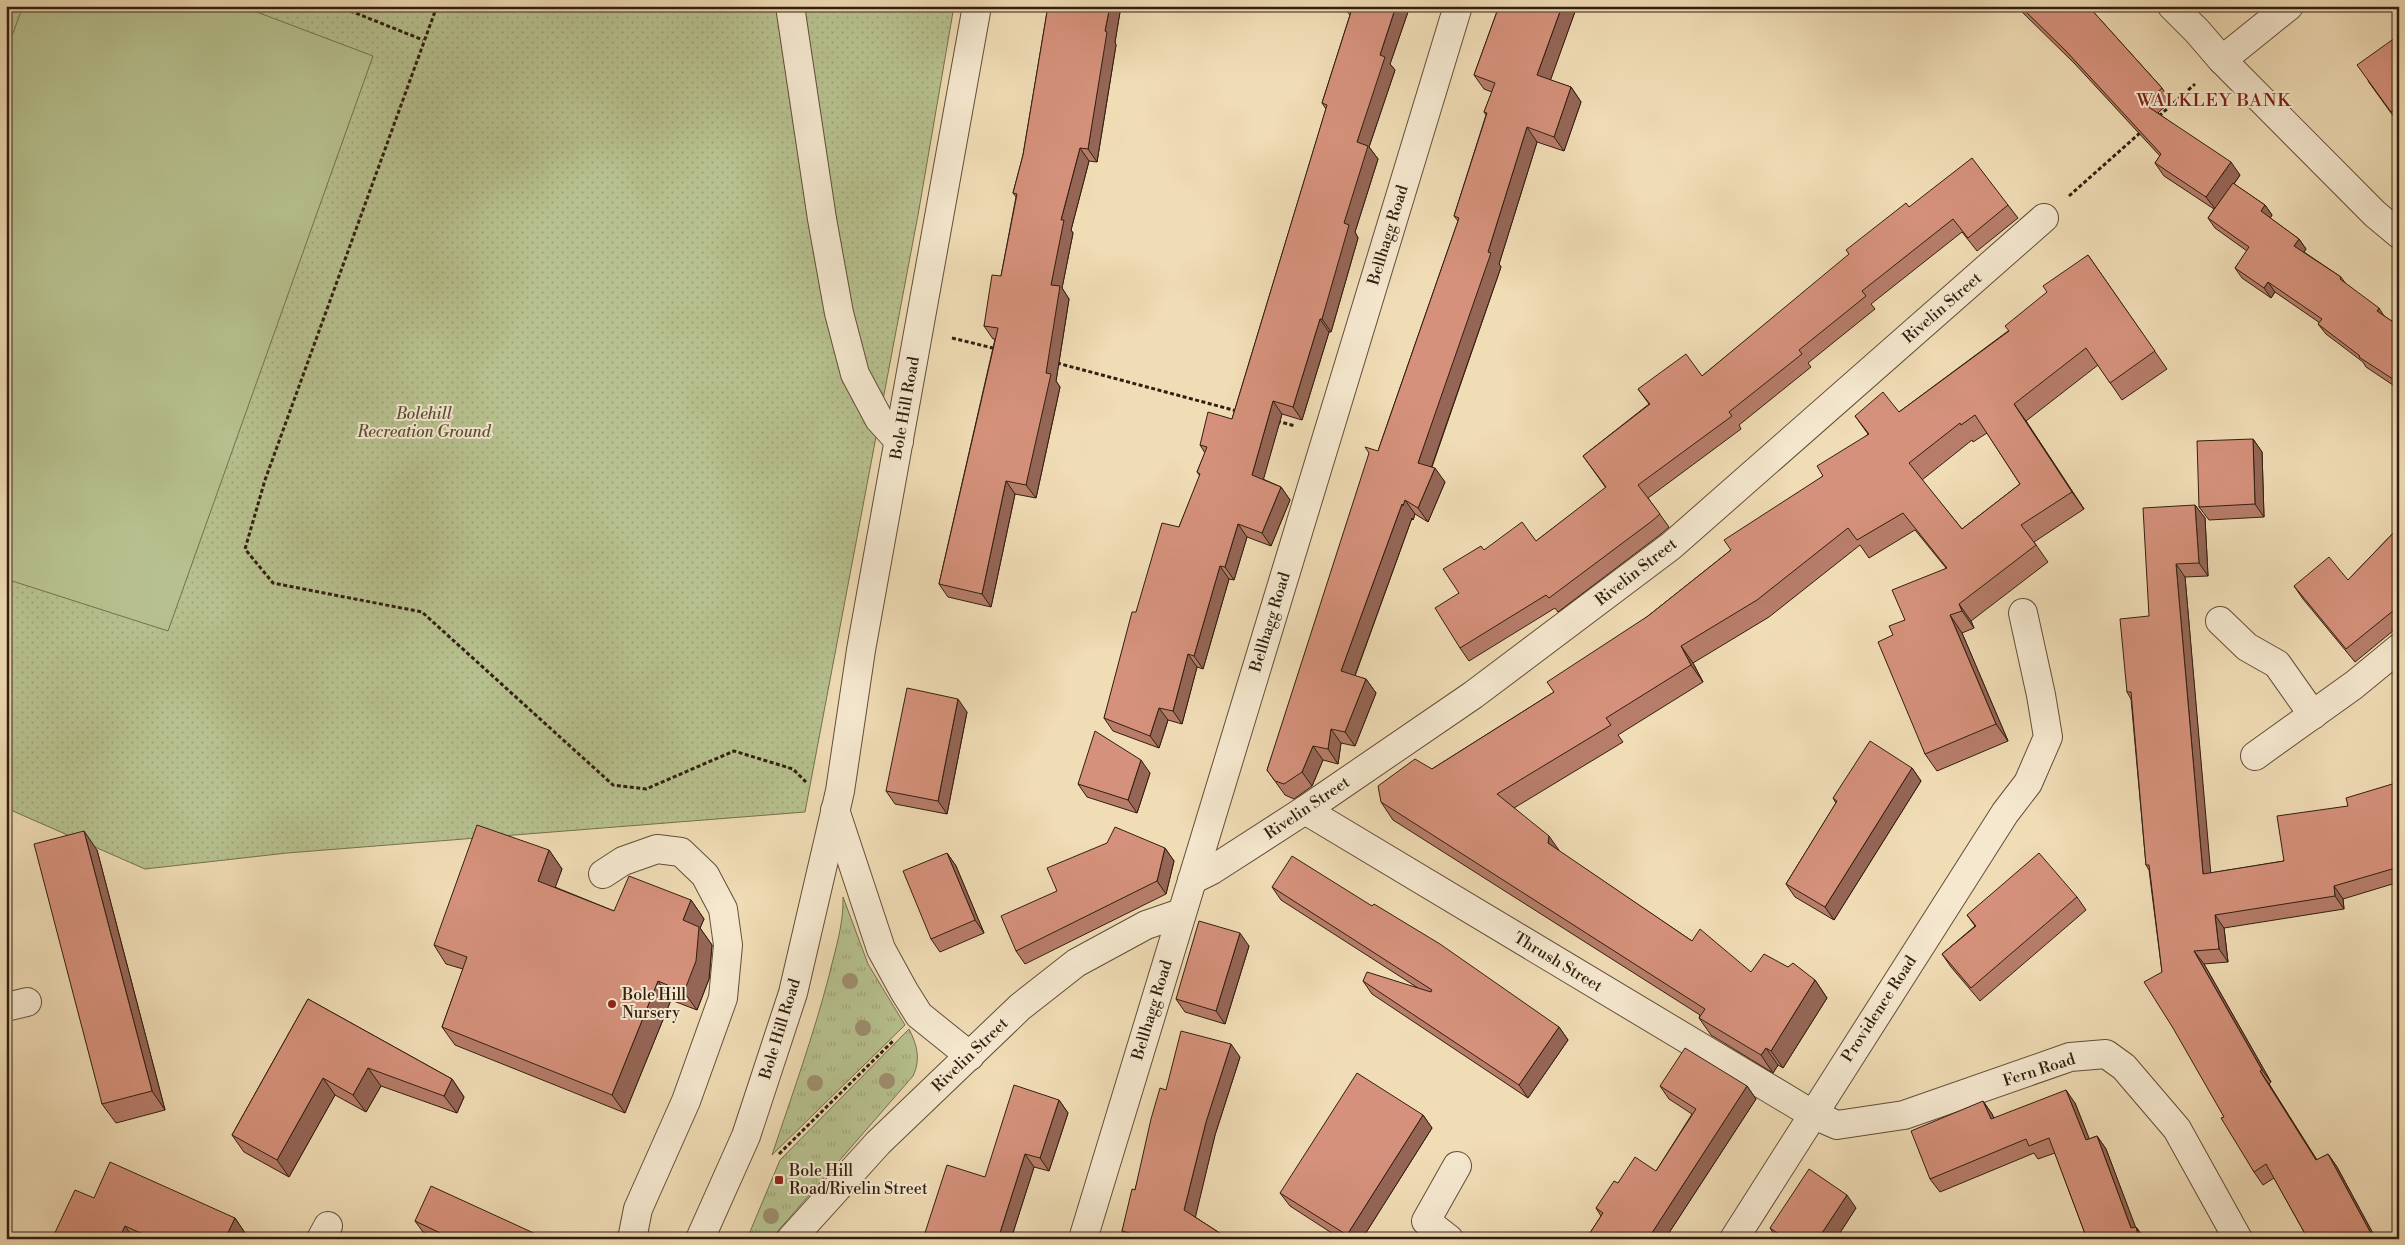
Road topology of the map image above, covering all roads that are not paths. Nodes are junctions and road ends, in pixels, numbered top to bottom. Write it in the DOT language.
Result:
graph roads {
  1 [pos="790,6"];
  2 [pos="978,6"];
  3 [pos="1458,6"];
  4 [pos="2172,6"];
  5 [pos="2289,6"];
  6 [pos="2222,60"];
  7 [pos="2044,218"];
  8 [pos="2399,234"];
  9 [pos="899,441"];
  10 [pos="2023,613"];
  11 [pos="2220,622"];
  12 [pos="2399,648"];
  13 [pos="2313,715"];
  14 [pos="2255,756"];
  15 [pos="835,810"];
  16 [pos="1305,810"];
  17 [pos="603,874"];
  18 [pos="1192,880"];
  19 [pos="1181,913"];
  20 [pos="970,1056"];
  21 [pos="1812,1114"];
  22 [pos="1457,1166"];
  23 [pos="2222,1226"];
  24 [pos="1420,1230"];
  25 [pos="632,1239"];
  26 [pos="700,1239"];
  27 [pos="791,1239"];
  28 [pos="1083,1239"];
  29 [pos="1449,1239"];
  30 [pos="1734,1239"];
  31 [pos="2238,1239"];
  1 -- 9 [label="street"];
  2 -- 9 [label="street, Bole Hill Road"];
  3 -- 18 [label="street, Bellhagg Road"];
  4 -- 6 [label="street"];
  5 -- 6 [label="street"];
  6 -- 8 [label="street"];
  7 -- 16 [label="street, Rivelin Street"];
  9 -- 15 [label="street, Bole Hill Road"];
  10 -- 21 [label="street, Providence Road"];
  11 -- 13 [label="street"];
  12 -- 13 [label="street"];
  13 -- 14 [label="street"];
  15 -- 20 [label="street"];
  15 -- 26 [label="street, Bole Hill Road"];
  16 -- 18 [label="street, Rivelin Street"];
  16 -- 21 [label="street, Thrush Street"];
  17 -- 25 [label="street"];
  18 -- 19 [label="street, Bellhagg Road"];
  19 -- 20 [label="street, Rivelin Street"];
  19 -- 28 [label="street, Bellhagg Road"];
  20 -- 27 [label="street, Rivelin Street"];
  21 -- 23 [label="street, Fern Road"];
  21 -- 30 [label="street, Providence Road"];
  22 -- 24 [label="street"];
  23 -- 31 [label="street, Fern Road"];
  24 -- 29 [label="street"];
}
